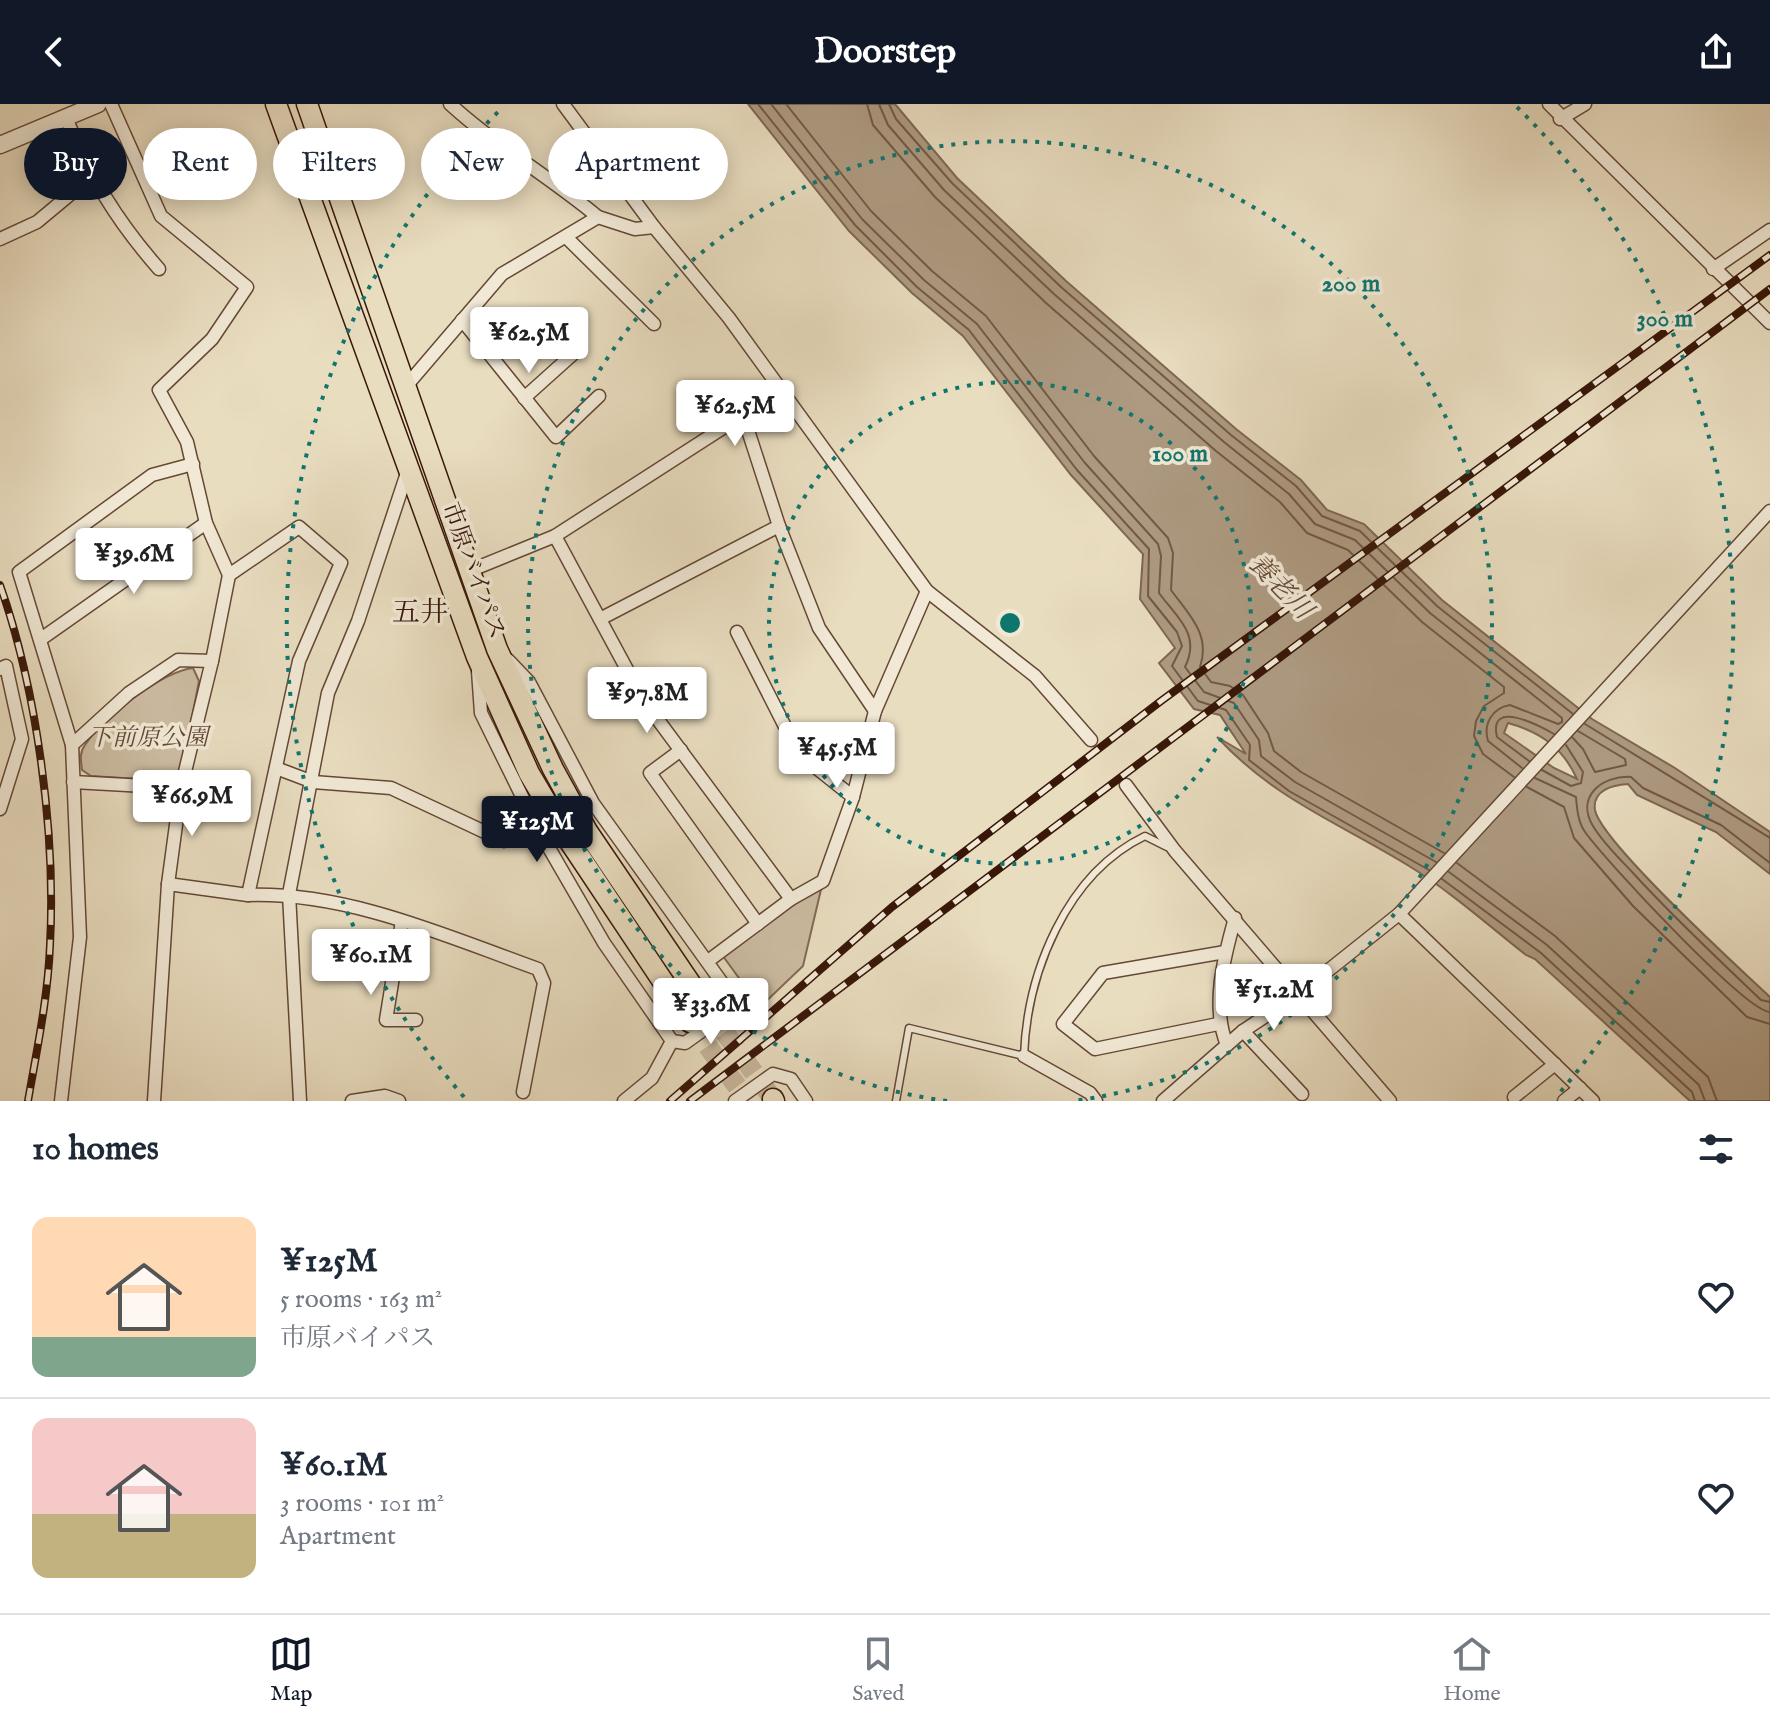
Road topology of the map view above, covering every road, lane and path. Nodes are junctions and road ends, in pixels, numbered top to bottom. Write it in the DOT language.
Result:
graph roads {
  1 [pos="98,104"];
  2 [pos="111,104"];
  3 [pos="276,104"];
  4 [pos="307,104"];
  5 [pos="450,104"];
  6 [pos="563,104"];
  7 [pos="1549,104"];
  8 [pos="1585,104"];
  9 [pos="66,118"];
  10 [pos="1560,119"];
  11 [pos="70,128"];
  12 [pos="0,145"];
  13 [pos="63,200"];
  14 [pos="105,200"];
  15 [pos="598,217"];
  16 [pos="654,227"];
  17 [pos="1770,230"];
  18 [pos="567,238"];
  19 [pos="0,239"];
  20 [pos="159,269"];
  21 [pos="1713,269"];
  22 [pos="462,320"];
  23 [pos="1770,323"];
  24 [pos="654,324"];
  25 [pos="573,354"];
  26 [pos="407,385"];
  27 [pos="599,396"];
  28 [pos="524,398"];
  29 [pos="193,464"];
  30 [pos="408,469"];
  31 [pos="1770,511"];
  32 [pos="206,523"];
  33 [pos="779,526"];
  34 [pos="555,536"];
  35 [pos="469,571"];
  36 [pos="229,575"];
  37 [pos="927,591"];
  38 [pos="600,619"];
  39 [pos="737,632"];
  40 [pos="41,639"];
  41 [pos="497,649"];
  42 [pos="477,657"];
  43 [pos="212,661"];
  44 [pos="0,669"];
  45 [pos="875,711"];
  46 [pos="1091,740"];
  47 [pos="72,745"];
  48 [pos="681,750"];
  49 [pos="276,768"];
  50 [pos="73,782"];
  51 [pos="313,782"];
  52 [pos="1126,785"];
  53 [pos="181,788"];
  54 [pos="853,797"];
  55 [pos="0,809"];
  56 [pos="538,829"];
  57 [pos="1175,851"];
  58 [pos="168,884"];
  59 [pos="289,894"];
  60 [pos="248,895"];
  61 [pos="791,899"];
  62 [pos="1399,914"];
  63 [pos="1235,918"];
  64 [pos="402,921"];
  65 [pos="758,924"];
  66 [pos="1225,952"];
  67 [pos="708,961"];
  68 [pos="1300,993"];
  69 [pos="707,1008"];
  70 [pos="416,1020"];
  71 [pos="690,1022"];
  72 [pos="1218,1024"];
  73 [pos="1243,1031"];
  74 [pos="672,1041"];
  75 [pos="1227,1045"];
  76 [pos="1024,1056"];
  77 [pos="1555,1064"];
  78 [pos="1580,1088"];
  79 [pos="523,1092"];
  80 [pos="1302,1094"];
  81 [pos="1514,1097"];
  82 [pos="61,1101"];
  83 [pos="154,1101"];
  84 [pos="300,1101"];
  85 [pos="352,1101"];
  86 [pos="399,1101"];
  87 [pos="624,1101"];
  88 [pos="735,1101"];
  89 [pos="806,1101"];
  90 [pos="896,1101"];
  91 [pos="1096,1101"];
  92 [pos="1163,1101"];
  93 [pos="1390,1101"];
  94 [pos="1564,1101"];
  95 [pos="1593,1101"];
  1 -- 9 [label="street"];
  2 -- 29 [label="street"];
  3 -- 30 [label="highway, 市原バイパス"];
  4 -- 26 [label="highway, 市原バイパス"];
  5 -- 15 [label="street"];
  6 -- 16 [label="street"];
  7 -- 10 [label="street"];
  8 -- 10 [label="street"];
  9 -- 11 [label="street"];
  9 -- 12 [label="street"];
  10 -- 21 [label="street"];
  13 -- 19 [label="street"];
  14 -- 20 [label="street"];
  15 -- 16 [label="street"];
  15 -- 18 [label="street"];
  16 -- 37 [label="street"];
  17 -- 21 [label="street"];
  18 -- 22 [label="street"];
  18 -- 24 [label="street"];
  21 -- 23 [label="street"];
  22 -- 26 [label="street"];
  22 -- 28 [label="street"];
  25 -- 28 [label="street"];
  26 -- 35 [label="highway, 市原バイパス"];
  27 -- 28 [label="street"];
  29 -- 32 [label="street"];
  29 -- 40 [label="street"];
  30 -- 42 [label="highway, 市原バイパス"];
  30 -- 51 [label="street"];
  31 -- 62 [label="street"];
  32 -- 36 [label="street"];
  32 -- 40 [label="street"];
  33 -- 34 [label="street"];
  33 -- 38 [label="street"];
  33 -- 45 [label="street"];
  34 -- 35 [label="street"];
  34 -- 38 [label="street"];
  35 -- 41 [label="highway, 市原バイパス"];
  36 -- 43 [label="street"];
  36 -- 49 [label="street"];
  37 -- 45 [label="street"];
  37 -- 46 [label="street"];
  38 -- 48 [label="street"];
  39 -- 54 [label="street"];
  40 -- 47 [label="street"];
  41 -- 67 [label="street"];
  41 -- 69 [label="highway, 市原バイパス"];
  42 -- 56 [label="street"];
  42 -- 71 [label="highway, 市原バイパス"];
  43 -- 47 [label="street"];
  43 -- 53 [label="street"];
  44 -- 55 [label="street"];
  45 -- 54 [label="street"];
  47 -- 50 [label="street"];
  48 -- 61 [label="street"];
  48 -- 65 [label="street"];
  49 -- 51 [label="street"];
  49 -- 60 [label="street"];
  50 -- 53 [label="street"];
  50 -- 82 [label="street"];
  51 -- 56 [label="street"];
  51 -- 59 [label="street"];
  52 -- 57 [label="street"];
  53 -- 58 [label="street"];
  54 -- 61 [label="street"];
  56 -- 74 [label="street"];
  57 -- 63 [label="street"];
  57 -- 76 [label="lane"];
  58 -- 60 [label="street"];
  58 -- 83 [label="street"];
  59 -- 60 [label="street"];
  59 -- 64 [label="street"];
  59 -- 84 [label="street"];
  61 -- 65 [label="street"];
  62 -- 68 [label="street"];
  62 -- 77 [label="street"];
  63 -- 66 [label="street"];
  63 -- 68 [label="street"];
  64 -- 70 [label="street"];
  64 -- 79 [label="street"];
  65 -- 67 [label="street"];
  66 -- 72 [label="street"];
  66 -- 72 [label="street"];
  67 -- 74 [label="street"];
  68 -- 73 [label="street"];
  68 -- 93 [label="street"];
  72 -- 75 [label="street"];
  73 -- 75 [label="street"];
  73 -- 80 [label="street"];
  74 -- 87 [label="street"];
  75 -- 92 [label="street"];
  76 -- 90 [label="lane"];
  76 -- 91 [label="street"];
  77 -- 78 [label="street"];
  77 -- 81 [label="street"];
  78 -- 94 [label="street"];
  78 -- 95 [label="street"];
  85 -- 86 [label="street"];
  88 -- 89 [label="street"];
}
